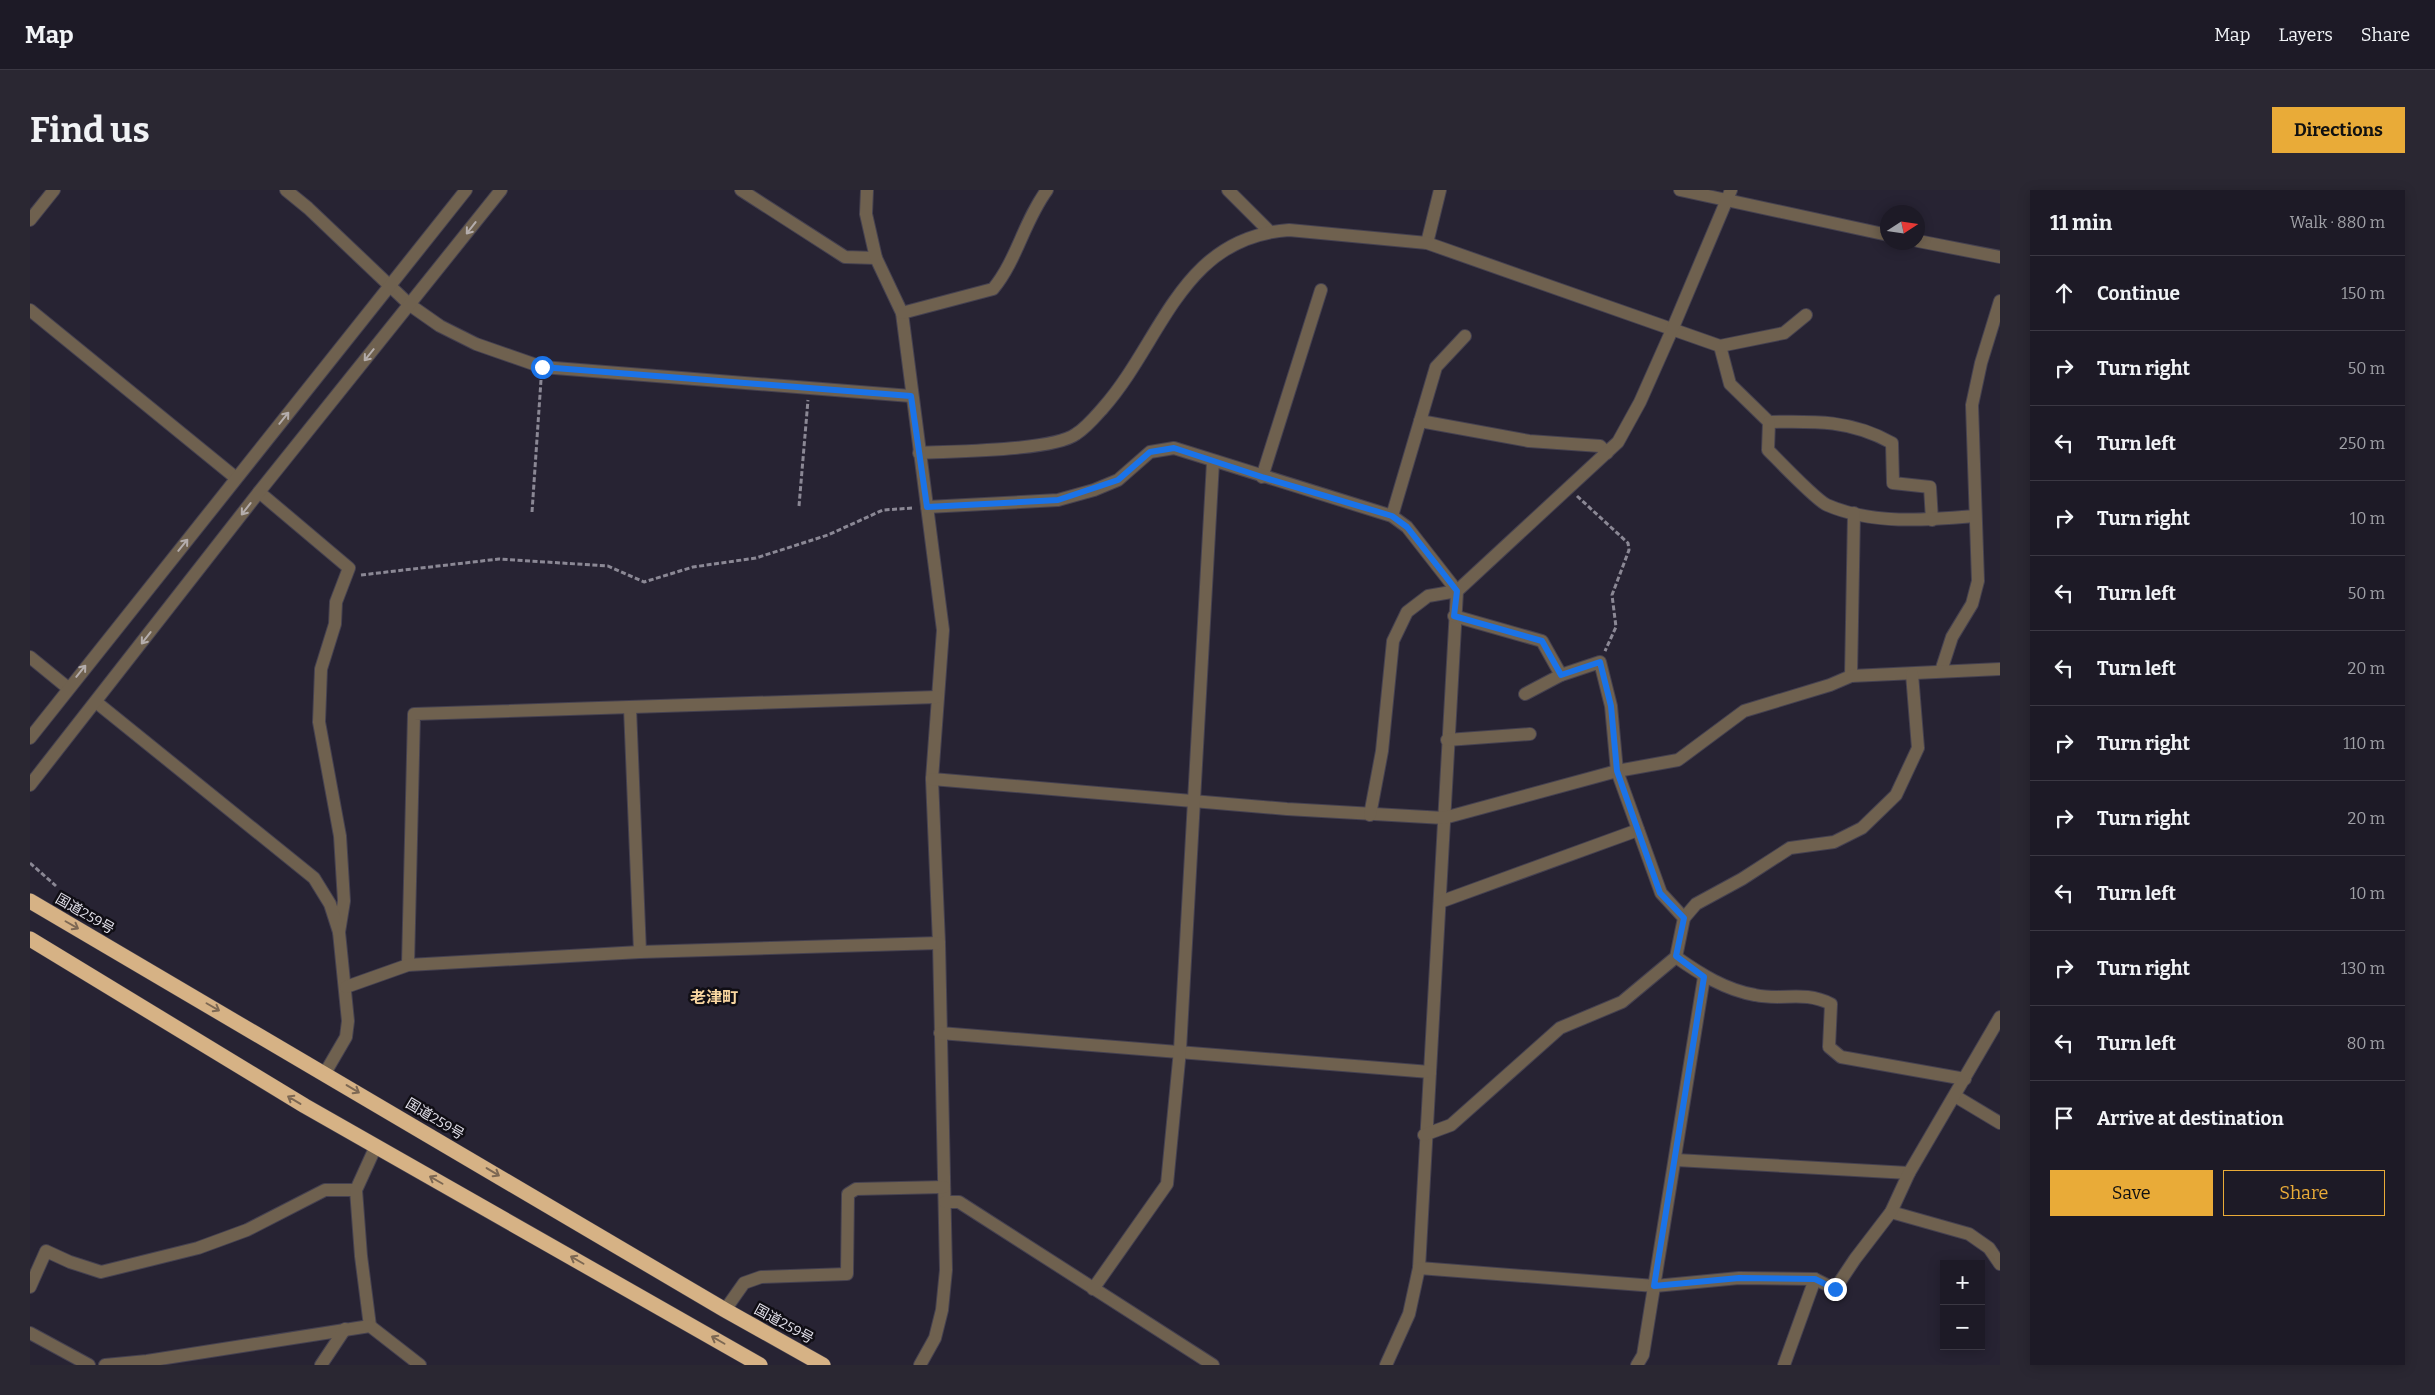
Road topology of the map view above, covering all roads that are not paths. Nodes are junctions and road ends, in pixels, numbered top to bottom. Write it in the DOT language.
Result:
graph roads {
  1 [pos="54,190"];
  2 [pos="286,190"];
  3 [pos="466,190"];
  4 [pos="501,190"];
  5 [pos="741,190"];
  6 [pos="867,190"];
  7 [pos="1047,190"];
  8 [pos="1228,190"];
  9 [pos="1440,190"];
  10 [pos="1680,190"];
  11 [pos="1730,195"];
  12 [pos="30,220"];
  13 [pos="1269,231"];
  14 [pos="1880,233"];
  15 [pos="1925,242"];
  16 [pos="1426,243"];
  17 [pos="2000,257"];
  18 [pos="876,258"];
  19 [pos="389,286"];
  20 [pos="1321,290"];
  21 [pos="2000,301"];
  22 [pos="410,305"];
  23 [pos="30,310"];
  24 [pos="902,314"];
  25 [pos="1806,316"];
  26 [pos="1672,330"];
  27 [pos="1465,336"];
  28 [pos="1720,346"];
  29 [pos="911,396"];
  30 [pos="1420,421"];
  31 [pos="1769,422"];
  32 [pos="919,453"];
  33 [pos="1607,453"];
  34 [pos="1213,462"];
  35 [pos="1262,477"];
  36 [pos="236,478"];
  37 [pos="259,492"];
  38 [pos="927,507"];
  39 [pos="1854,512"];
  40 [pos="1392,516"];
  41 [pos="1975,516"];
  42 [pos="1932,520"];
  43 [pos="1457,591"];
  44 [pos="1454,616"];
  45 [pos="30,657"];
  46 [pos="2000,669"];
  47 [pos="1941,671"];
  48 [pos="1912,674"];
  49 [pos="1561,675"];
  50 [pos="1851,676"];
  51 [pos="68,688"];
  52 [pos="1525,694"];
  53 [pos="937,697"];
  54 [pos="96,702"];
  55 [pos="630,708"];
  56 [pos="1530,734"];
  57 [pos="30,738"];
  58 [pos="1447,740"];
  59 [pos="1617,771"];
  60 [pos="932,779"];
  61 [pos="30,785"];
  62 [pos="1193,801"];
  63 [pos="1370,815"];
  64 [pos="1444,818"];
  65 [pos="1638,830"];
  66 [pos="30,901"];
  67 [pos="1440,902"];
  68 [pos="1684,918"];
  69 [pos="339,932"];
  70 [pos="30,940"];
  71 [pos="939,943"];
  72 [pos="640,952"];
  73 [pos="1676,956"];
  74 [pos="408,965"];
  75 [pos="1704,977"];
  76 [pos="346,987"];
  77 [pos="2000,1017"];
  78 [pos="940,1033"];
  79 [pos="1180,1050"];
  80 [pos="1430,1072"];
  81 [pos="325,1073"];
  82 [pos="1965,1080"];
  83 [pos="1955,1096"];
  84 [pos="2000,1123"];
  85 [pos="1424,1135"];
  86 [pos="376,1146"];
  87 [pos="1676,1160"];
  88 [pos="1909,1172"];
  89 [pos="944,1187"];
  90 [pos="356,1190"];
  91 [pos="945,1202"];
  92 [pos="1891,1212"];
  93 [pos="2000,1264"];
  94 [pos="1419,1268"];
  95 [pos="1815,1279"];
  96 [pos="1654,1286"];
  97 [pos="30,1287"];
  98 [pos="1094,1290"];
  99 [pos="725,1310"];
  100 [pos="370,1326"];
  101 [pos="345,1329"];
  102 [pos="30,1333"];
  103 [pos="146,1363"];
  104 [pos="89,1365"];
  105 [pos="105,1365"];
  106 [pos="320,1365"];
  107 [pos="420,1365"];
  108 [pos="760,1365"];
  109 [pos="823,1365"];
  110 [pos="920,1365"];
  111 [pos="1212,1365"];
  112 [pos="1386,1365"];
  113 [pos="1637,1365"];
  114 [pos="1784,1365"];
  1 -- 12 [label="street"];
  2 -- 19 [label="street"];
  3 -- 19 [label="street"];
  4 -- 22 [label="street, one-way"];
  5 -- 18 [label="street"];
  6 -- 18 [label="street"];
  7 -- 24 [label="street"];
  8 -- 13 [label="street"];
  9 -- 16 [label="street"];
  10 -- 11 [label="street"];
  11 -- 14 [label="street"];
  11 -- 26 [label="street"];
  13 -- 16 [label="street"];
  13 -- 32 [label="street"];
  15 -- 17 [label="street"];
  16 -- 26 [label="street"];
  18 -- 24 [label="street"];
  19 -- 22 [label="street"];
  36 -- 19 [label="street, one-way"];
  20 -- 35 [label="street"];
  21 -- 41 [label="street"];
  22 -- 29 [label="street"];
  22 -- 37 [label="street, one-way"];
  23 -- 36 [label="street"];
  24 -- 29 [label="street"];
  25 -- 28 [label="street"];
  26 -- 28 [label="street"];
  26 -- 33 [label="street"];
  27 -- 30 [label="street"];
  28 -- 31 [label="street"];
  29 -- 32 [label="street"];
  30 -- 33 [label="street"];
  30 -- 40 [label="street"];
  31 -- 39 [label="street"];
  31 -- 42 [label="street"];
  32 -- 38 [label="street"];
  33 -- 43 [label="street"];
  34 -- 35 [label="street"];
  34 -- 38 [label="street"];
  34 -- 62 [label="street"];
  35 -- 40 [label="street"];
  51 -- 36 [label="street, one-way"];
  37 -- 54 [label="street, one-way"];
  37 -- 69 [label="street"];
  38 -- 53 [label="street"];
  39 -- 42 [label="street"];
  39 -- 50 [label="street"];
  40 -- 43 [label="street"];
  41 -- 42 [label="street"];
  41 -- 47 [label="street"];
  43 -- 44 [label="street"];
  43 -- 63 [label="street"];
  44 -- 49 [label="street"];
  44 -- 58 [label="street"];
  45 -- 51 [label="street"];
  46 -- 47 [label="street"];
  47 -- 48 [label="street"];
  48 -- 50 [label="street"];
  48 -- 68 [label="street"];
  49 -- 52 [label="street"];
  49 -- 59 [label="street"];
  50 -- 59 [label="street"];
  51 -- 57 [label="street"];
  53 -- 55 [label="street"];
  53 -- 60 [label="street"];
  54 -- 61 [label="street"];
  54 -- 69 [label="street"];
  55 -- 72 [label="street"];
  55 -- 74 [label="street"];
  56 -- 58 [label="street"];
  58 -- 64 [label="street"];
  59 -- 64 [label="street"];
  59 -- 65 [label="street"];
  60 -- 62 [label="street"];
  60 -- 71 [label="street"];
  62 -- 63 [label="street"];
  62 -- 79 [label="street"];
  63 -- 64 [label="street"];
  64 -- 67 [label="street"];
  65 -- 67 [label="street"];
  65 -- 68 [label="street"];
  66 -- 81 [label="highway, 国道259号, one-way"];
  67 -- 80 [label="street"];
  68 -- 73 [label="street"];
  69 -- 76 [label="street"];
  86 -- 70 [label="highway, one-way"];
  71 -- 72 [label="street"];
  71 -- 78 [label="street"];
  72 -- 74 [label="street"];
  73 -- 75 [label="street"];
  73 -- 85 [label="street"];
  74 -- 76 [label="street"];
  75 -- 82 [label="street"];
  75 -- 87 [label="street"];
  76 -- 81 [label="street"];
  77 -- 82 [label="street"];
  78 -- 79 [label="street"];
  78 -- 89 [label="street"];
  79 -- 80 [label="street"];
  79 -- 98 [label="street"];
  80 -- 85 [label="street"];
  81 -- 99 [label="highway, 国道259号, one-way"];
  82 -- 83 [label="street"];
  83 -- 84 [label="street"];
  83 -- 88 [label="street"];
  85 -- 94 [label="street"];
  86 -- 90 [label="street"];
  108 -- 86 [label="highway, one-way"];
  87 -- 88 [label="street"];
  87 -- 96 [label="street"];
  88 -- 92 [label="street"];
  89 -- 91 [label="street"];
  89 -- 99 [label="street"];
  90 -- 97 [label="street"];
  90 -- 100 [label="street"];
  91 -- 98 [label="street"];
  91 -- 110 [label="street"];
  92 -- 93 [label="street"];
  92 -- 95 [label="street"];
  94 -- 96 [label="street"];
  94 -- 112 [label="street"];
  95 -- 96 [label="street"];
  95 -- 114 [label="street"];
  96 -- 113 [label="street"];
  98 -- 111 [label="street"];
  99 -- 109 [label="highway, 国道259号"];
  100 -- 101 [label="street"];
  100 -- 107 [label="street"];
  101 -- 103 [label="street"];
  101 -- 106 [label="street"];
  102 -- 104 [label="street"];
  103 -- 105 [label="street"];
}
